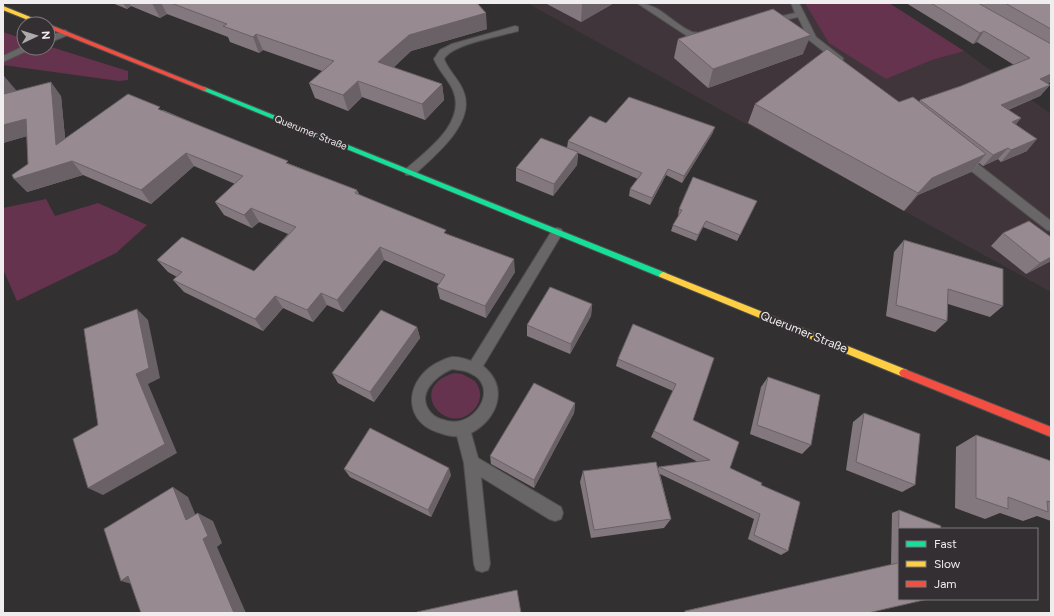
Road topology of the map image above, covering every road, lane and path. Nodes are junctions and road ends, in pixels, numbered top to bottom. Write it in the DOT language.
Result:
graph roads {
  1 [pos="641,3"];
  2 [pos="795,3"];
  3 [pos="3,8"];
  4 [pos="800,14"];
  5 [pos="23,16"];
  6 [pos="758,25"];
  7 [pos="56,29"];
  8 [pos="515,30"];
  9 [pos="65,33"];
  10 [pos="719,36"];
  11 [pos="56,37"];
  12 [pos="16,53"];
  13 [pos="3,59"];
  14 [pos="846,65"];
  15 [pos="952,150"];
  16 [pos="410,172"];
  17 [pos="1051,227"];
  18 [pos="557,232"];
  19 [pos="475,367"];
  20 [pos="463,429"];
  21 [pos="1051,432"];
  22 [pos="472,463"];
  23 [pos="554,513"];
  24 [pos="482,564"];
  1 -- 10 [label="lane"];
  2 -- 4 [label="lane"];
  3 -- 5 [label="street"];
  4 -- 6 [label="lane"];
  4 -- 14 [label="lane"];
  7 -- 9 [label="street, Querumer Straße"];
  8 -- 16 [label="lane"];
  9 -- 11 [label="lane"];
  9 -- 16 [label="street, Querumer Straße"];
  12 -- 13 [label="lane"];
  15 -- 17 [label="lane"];
  16 -- 18 [label="street, Querumer Straße"];
  18 -- 19 [label="lane"];
  18 -- 21 [label="street, Querumer Straße"];
  19 -- 20 [label="lane"];
  19 -- 20 [label="lane"];
  20 -- 22 [label="lane"];
  22 -- 23 [label="lane"];
  22 -- 24 [label="lane"];
}
